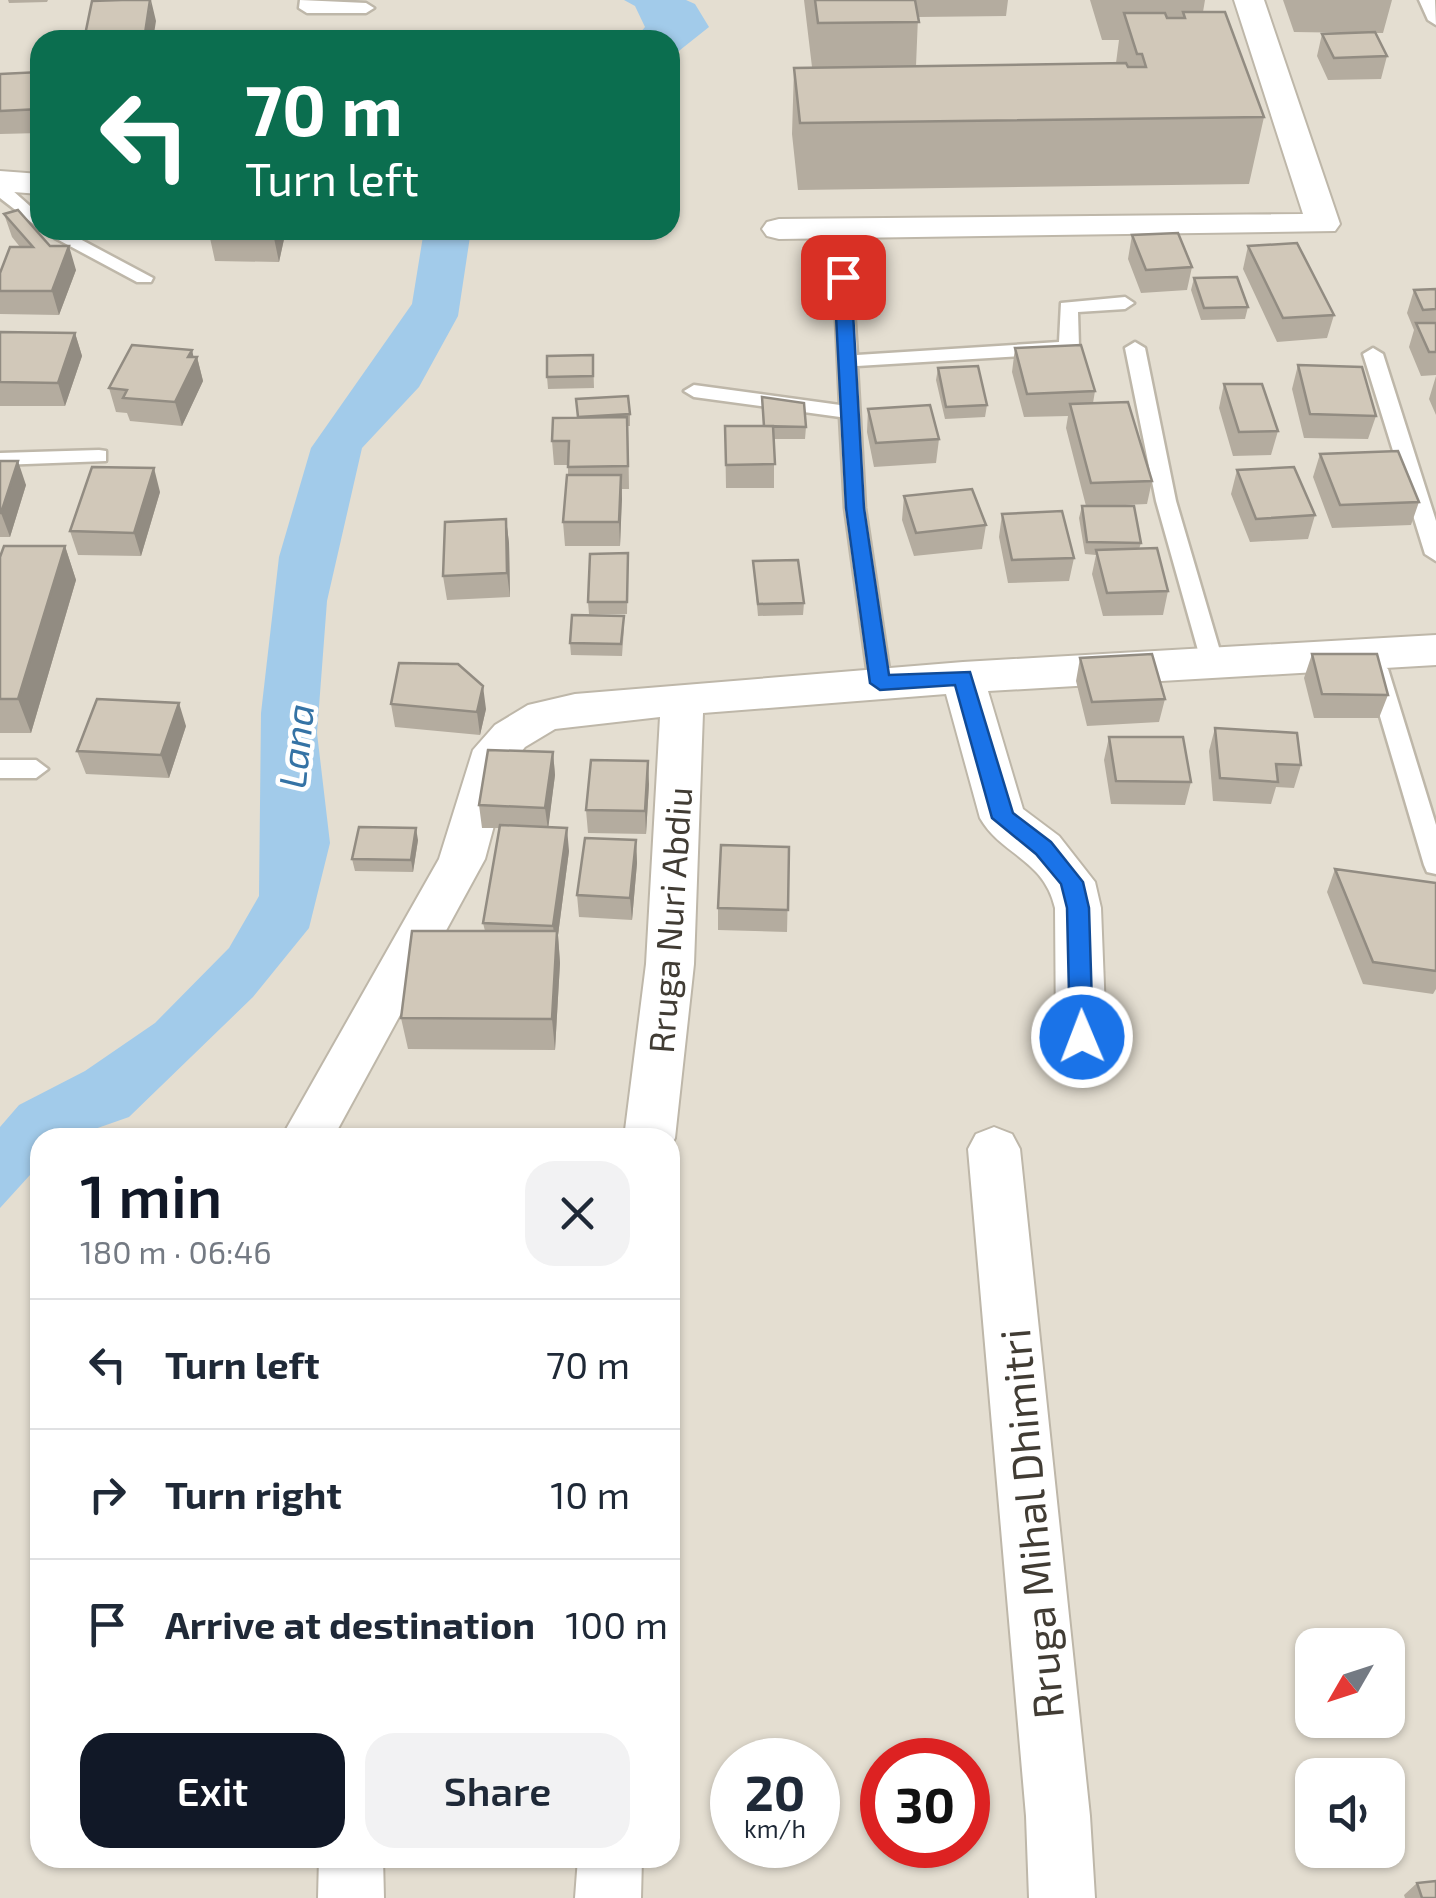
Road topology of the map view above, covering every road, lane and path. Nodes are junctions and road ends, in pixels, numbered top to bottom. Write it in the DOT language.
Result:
graph roads {
  1 [pos="308,0"];
  2 [pos="1249,0"];
  3 [pos="1427,0"];
  4 [pos="366,8"];
  5 [pos="1436,20"];
  6 [pos="1,181"];
  7 [pos="30,183"];
  8 [pos="30,215"];
  9 [pos="779,229"];
  10 [pos="70,240"];
  11 [pos="843,277"];
  12 [pos="144,278"];
  13 [pos="1125,303"];
  14 [pos="1135,348"];
  15 [pos="1373,354"];
  16 [pos="848,361"];
  17 [pos="694,392"];
  18 [pos="847,412"];
  19 [pos="99,456"];
  20 [pos="0,459"];
  21 [pos="1436,554"];
  22 [pos="1436,650"];
  23 [pos="1372,653"];
  24 [pos="1212,661"];
  25 [pos="963,677"];
  26 [pos="880,683"];
  27 [pos="682,702"];
  28 [pos="0,769"];
  29 [pos="36,769"];
  30 [pos="1436,865"];
  31 [pos="1082,1037"];
  32 [pos="312,1128"];
  33 [pos="650,1128"];
  34 [pos="994,1149"];
  35 [pos="352,1868"];
  36 [pos="610,1868"];
  37 [pos="351,1898"];
  38 [pos="608,1898"];
  39 [pos="1062,1898"];
  1 -- 4 [label="lane"];
  2 -- 9 [label="street"];
  3 -- 5 [label="lane"];
  6 -- 7 [label="street"];
  6 -- 8 [label="lane"];
  10 -- 12 [label="lane"];
  11 -- 16 [label="lane"];
  13 -- 16 [label="lane"];
  14 -- 24 [label="lane"];
  15 -- 21 [label="lane"];
  16 -- 18 [label="lane"];
  17 -- 18 [label="lane"];
  18 -- 26 [label="lane"];
  19 -- 20 [label="lane"];
  22 -- 23 [label="street"];
  23 -- 24 [label="street"];
  23 -- 30 [label="lane"];
  24 -- 25 [label="street"];
  25 -- 26 [label="street"];
  25 -- 31 [label="street"];
  26 -- 27 [label="street"];
  27 -- 32 [label="street"];
  27 -- 33 [label="street, Rruga Nuri Abdiu"];
  28 -- 29 [label="lane"];
  34 -- 39 [label="street, Rruga Mihal Dhimitri"];
  35 -- 37 [label="street"];
  36 -- 38 [label="street"];
}
